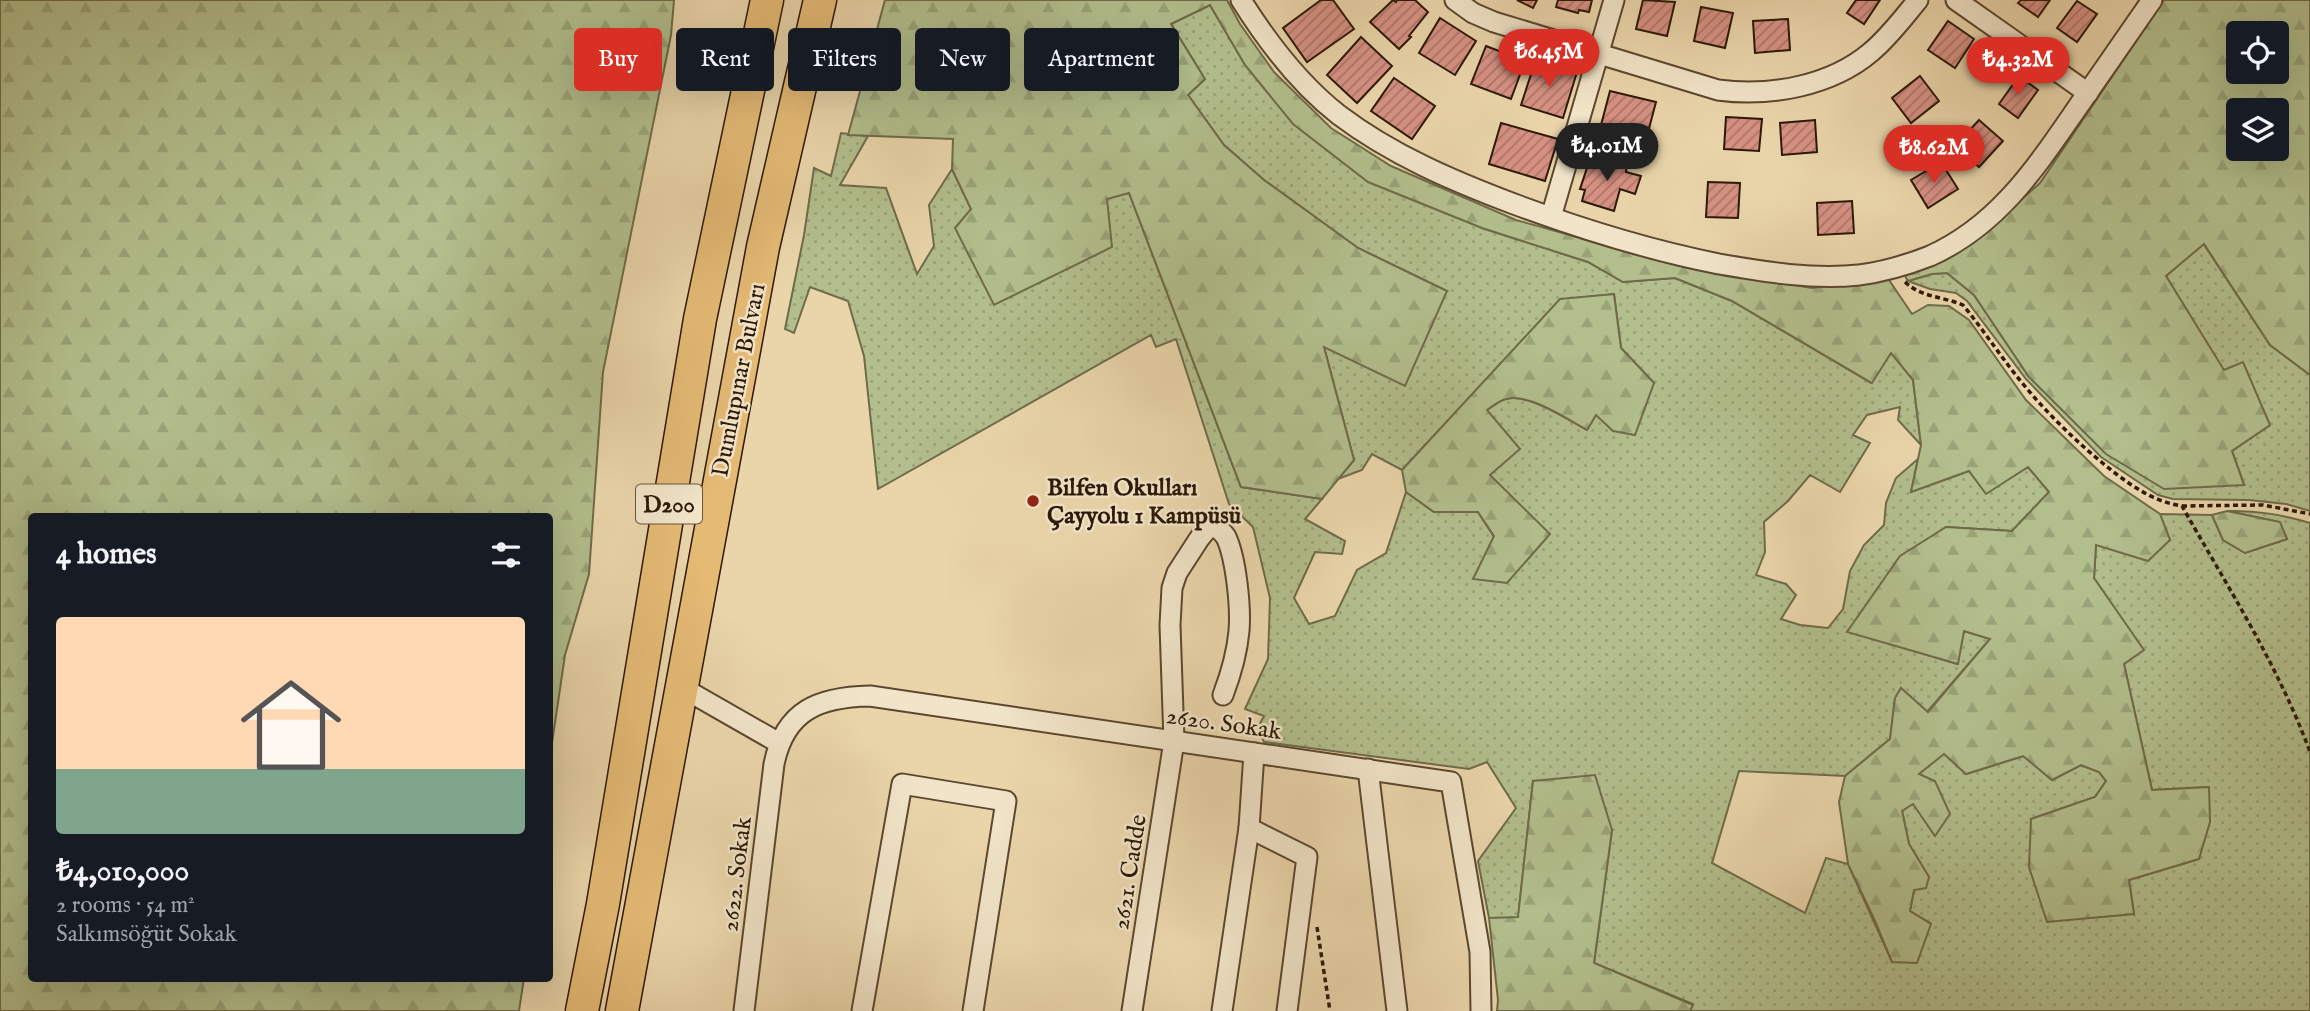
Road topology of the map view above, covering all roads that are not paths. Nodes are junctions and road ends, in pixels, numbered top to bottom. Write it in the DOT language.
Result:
graph roads {
  1 [pos="767,0"];
  2 [pos="820,0"];
  3 [pos="1241,0"];
  4 [pos="1455,0"];
  5 [pos="1614,0"];
  6 [pos="1918,0"];
  7 [pos="1956,0"];
  8 [pos="2152,0"];
  9 [pos="1598,53"];
  10 [pos="2088,93"];
  11 [pos="1551,217"];
  12 [pos="681,687"];
  13 [pos="1223,695"];
  14 [pos="1174,741"];
  15 [pos="779,743"];
  16 [pos="1254,753"];
  17 [pos="1368,769"];
  18 [pos="1249,828"];
  19 [pos="582,1011"];
  20 [pos="622,1011"];
  21 [pos="744,1011"];
  22 [pos="862,1011"];
  23 [pos="973,1011"];
  24 [pos="1132,1011"];
  25 [pos="1222,1011"];
  26 [pos="1287,1011"];
  27 [pos="1397,1011"];
  28 [pos="1481,1011"];
  1 -- 19 [label="highway, Dumlupınar Bulvarı / D200"];
  2 -- 12 [label="highway, Dumlupınar Bulvarı / D200"];
  3 -- 11 [label="street"];
  4 -- 9 [label="street"];
  5 -- 9 [label="street"];
  6 -- 9 [label="street"];
  7 -- 10 [label="street"];
  8 -- 10 [label="street"];
  9 -- 11 [label="street"];
  10 -- 11 [label="street"];
  12 -- 15 [label="street"];
  12 -- 20 [label="highway, Dumlupınar Bulvarı / D200"];
  13 -- 14 [label="street, 2621. Cadde"];
  14 -- 15 [label="street, 2620. Sokak"];
  14 -- 16 [label="street, 2620. Sokak"];
  14 -- 24 [label="street, 2621. Cadde"];
  15 -- 21 [label="street, 2622. Sokak"];
  16 -- 17 [label="street, 2620. Sokak"];
  16 -- 18 [label="street"];
  17 -- 27 [label="street"];
  17 -- 28 [label="street, 2620. Sokak"];
  18 -- 25 [label="street"];
  18 -- 26 [label="street"];
  22 -- 23 [label="street"];
}
